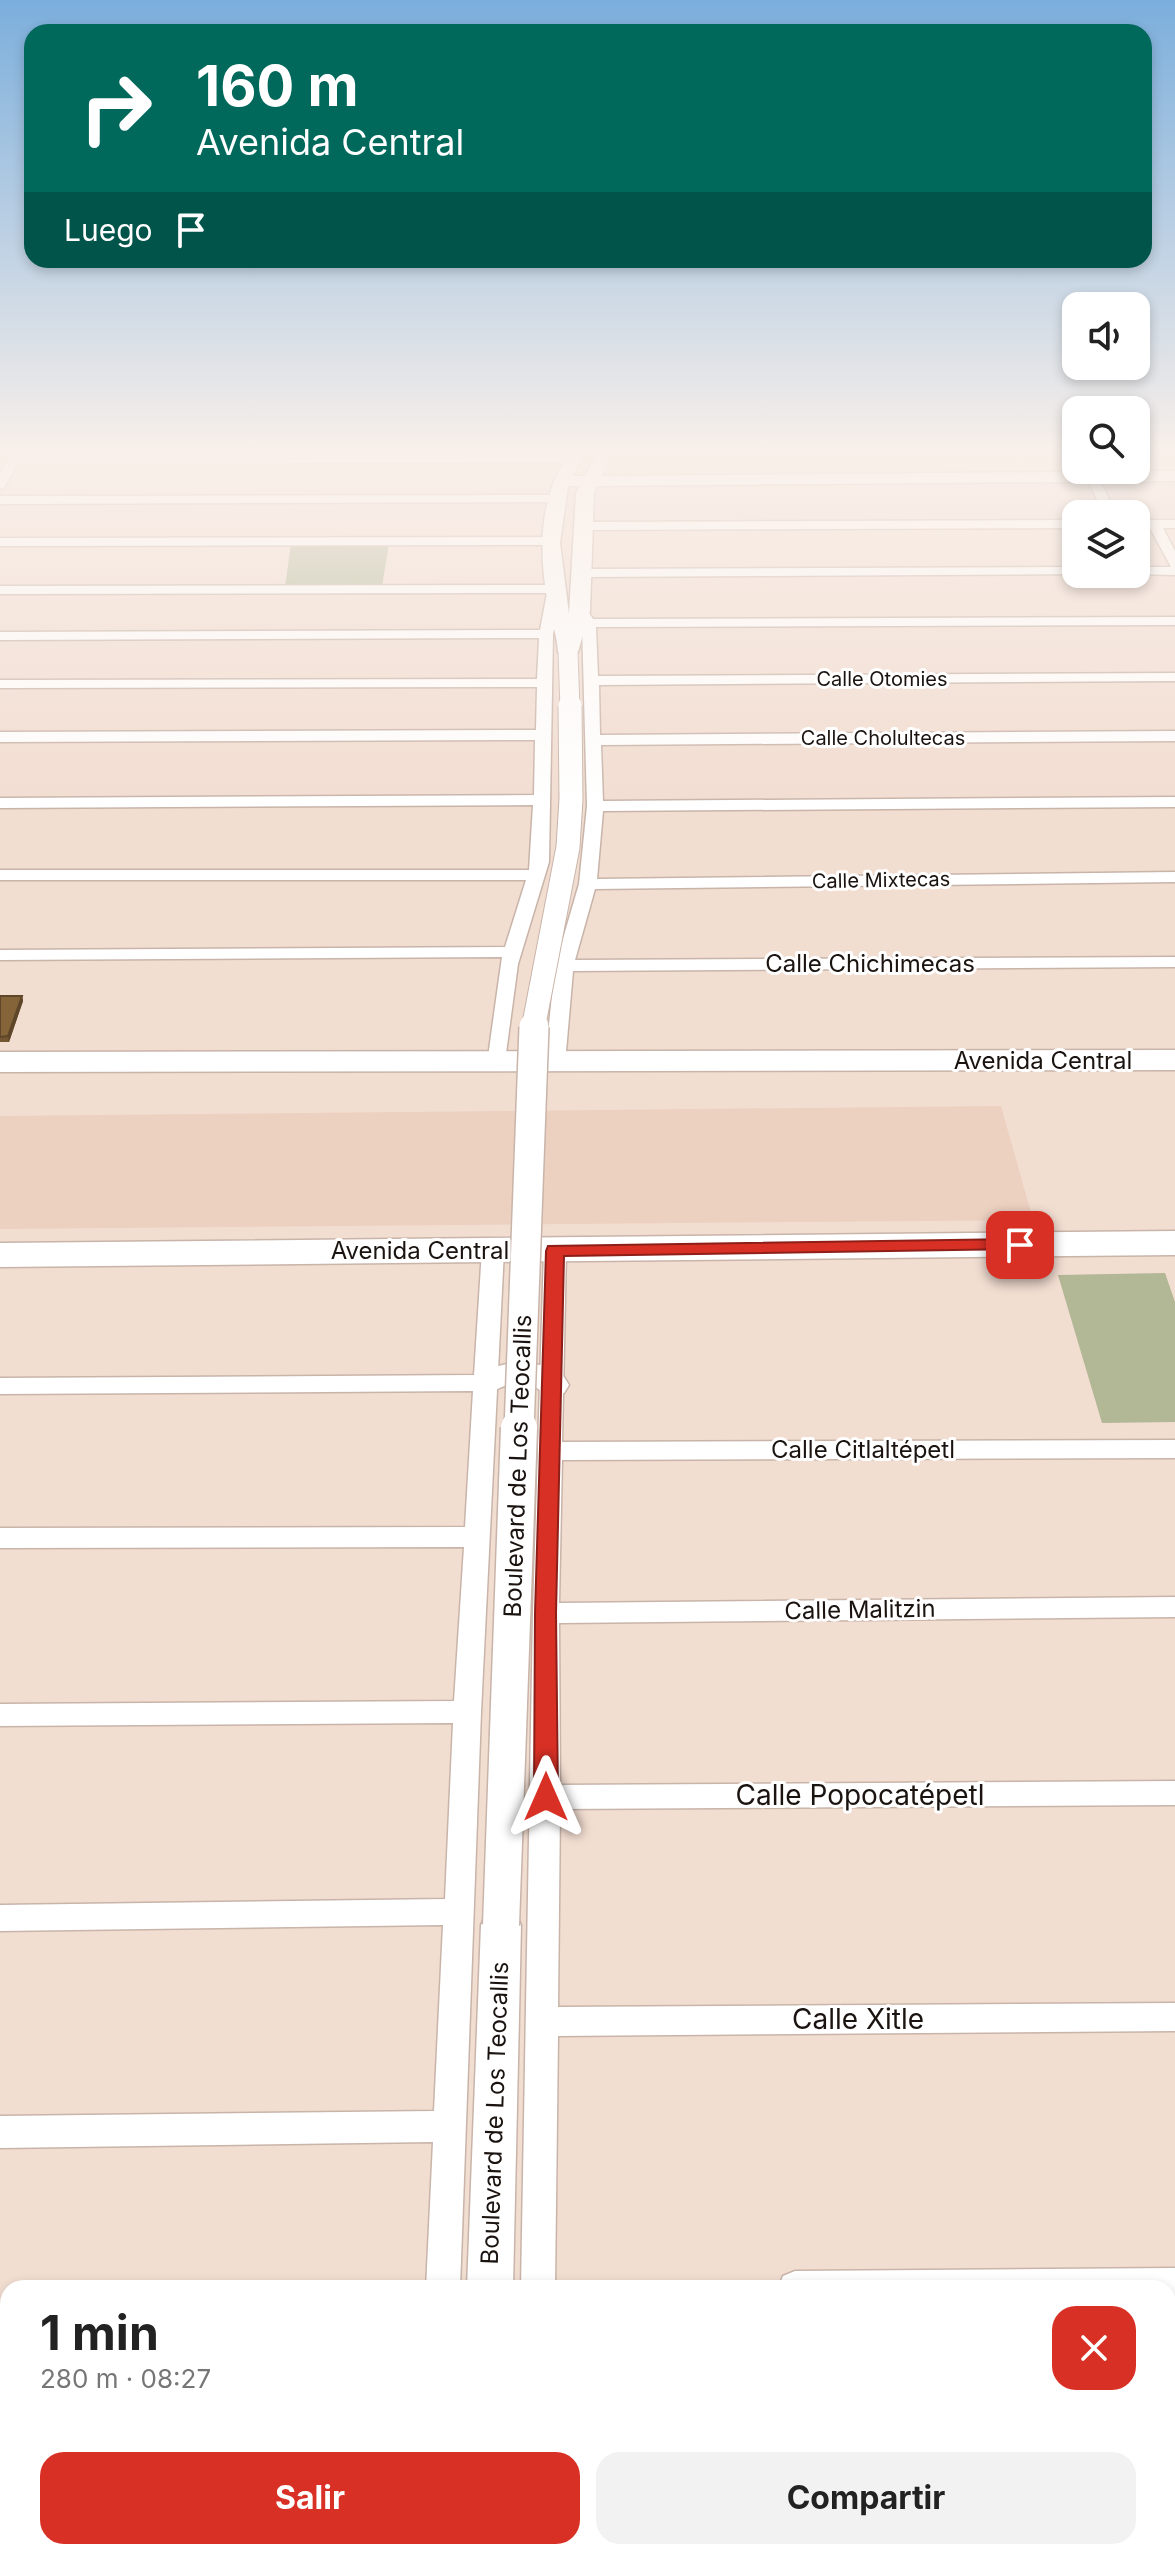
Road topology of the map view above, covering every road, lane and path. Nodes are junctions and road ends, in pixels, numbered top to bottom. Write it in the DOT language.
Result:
graph roads {
  1 [pos="554,570"];
  2 [pos="1062,571"];
  3 [pos="1150,571"];
  4 [pos="1175,571"];
  5 [pos="584,573"];
  6 [pos="555,589"];
  7 [pos="0,590"];
  8 [pos="584,617"];
  9 [pos="1175,621"];
  10 [pos="0,636"];
  11 [pos="561,644"];
  12 [pos="1175,677"];
  13 [pos="589,681"];
  14 [pos="546,683"];
  15 [pos="0,684"];
  16 [pos="544,735"];
  17 [pos="1175,736"];
  18 [pos="0,737"];
  19 [pos="591,740"];
  20 [pos="544,800"];
  21 [pos="1175,802"];
  22 [pos="0,803"];
  23 [pos="595,806"];
  24 [pos="0,875"];
  25 [pos="537,875"];
  26 [pos="1175,877"];
  27 [pos="588,884"];
  28 [pos="0,955"];
  29 [pos="510,958"];
  30 [pos="1175,962"];
  31 [pos="564,969"];
  32 [pos="1175,1060"];
  33 [pos="0,1062"];
  34 [pos="555,1063"];
  35 [pos="497,1064"];
  36 [pos="1175,1243"];
  37 [pos="493,1250"];
  38 [pos="555,1251"];
  39 [pos="0,1255"];
  40 [pos="485,1383"];
  41 [pos="553,1385"];
  42 [pos="0,1386"];
  43 [pos="1175,1449"];
  44 [pos="550,1451"];
  45 [pos="477,1537"];
  46 [pos="0,1538"];
  47 [pos="1175,1607"];
  48 [pos="546,1613"];
  49 [pos="467,1712"];
  50 [pos="0,1715"];
  51 [pos="1175,1793"];
  52 [pos="546,1797"];
  53 [pos="460,1912"];
  54 [pos="0,1918"];
  55 [pos="1175,2017"];
  56 [pos="541,2022"];
  57 [pos="449,2126"];
  58 [pos="0,2132"];
  59 [pos="443,2280"];
  60 [pos="490,2280"];
  61 [pos="538,2280"];
  1 -- 6 [label="street, Boulevard de Los Teocallis"];
  2 -- 5 [label="street"];
  3 -- 4 [label="street"];
  5 -- 8 [label="street, Boulevard de Los Teocallis"];
  6 -- 7 [label="street"];
  6 -- 11 [label="street, Boulevard de Los Teocallis"];
  8 -- 9 [label="street"];
  8 -- 11 [label="street, Boulevard de Los Teocallis"];
  8 -- 13 [label="street"];
  10 -- 11 [label="street"];
  11 -- 14 [label="street"];
  11 -- 60 [label="street, Boulevard de Los Teocallis, bridge"];
  12 -- 13 [label="street, Calle Otomies"];
  13 -- 19 [label="street"];
  14 -- 15 [label="street"];
  14 -- 16 [label="street"];
  16 -- 18 [label="street"];
  16 -- 20 [label="street"];
  17 -- 19 [label="street, Calle Cholultecas"];
  19 -- 23 [label="street"];
  20 -- 22 [label="street"];
  20 -- 25 [label="street"];
  21 -- 23 [label="street"];
  23 -- 27 [label="street"];
  24 -- 25 [label="street"];
  25 -- 29 [label="street"];
  26 -- 27 [label="street, Calle Mixtecas"];
  27 -- 31 [label="street"];
  28 -- 29 [label="street"];
  29 -- 31 [label="street"];
  29 -- 35 [label="street"];
  30 -- 31 [label="street, Calle Chichimecas"];
  31 -- 34 [label="street"];
  32 -- 34 [label="highway, Avenida Central"];
  33 -- 35 [label="highway, Avenida Central"];
  34 -- 35 [label="highway, Avenida Central"];
  36 -- 38 [label="highway, Avenida Central"];
  37 -- 38 [label="highway, Avenida Central"];
  37 -- 39 [label="highway, Avenida Central"];
  37 -- 40 [label="street, Boulevard de Los Teocallis"];
  38 -- 41 [label="street, Boulevard de Los Teocallis"];
  40 -- 41 [label="street"];
  40 -- 42 [label="street"];
  40 -- 45 [label="street, Boulevard de Los Teocallis"];
  41 -- 44 [label="street, Boulevard de Los Teocallis"];
  43 -- 44 [label="street, Calle Citlaltépetl"];
  44 -- 48 [label="street, Boulevard de Los Teocallis"];
  45 -- 46 [label="street"];
  45 -- 49 [label="street, Boulevard de Los Teocallis"];
  47 -- 48 [label="street, Calle Malitzin"];
  48 -- 52 [label="street, Boulevard de Los Teocallis"];
  49 -- 50 [label="street"];
  49 -- 53 [label="street, Boulevard de Los Teocallis"];
  51 -- 52 [label="street, Calle Popocatépetl"];
  52 -- 56 [label="street, Boulevard de Los Teocallis"];
  53 -- 54 [label="street"];
  53 -- 57 [label="street, Boulevard de Los Teocallis"];
  55 -- 56 [label="street, Calle Xitle"];
  56 -- 61 [label="street, Boulevard de Los Teocallis"];
  57 -- 58 [label="street"];
  57 -- 59 [label="street, Boulevard de Los Teocallis"];
}
